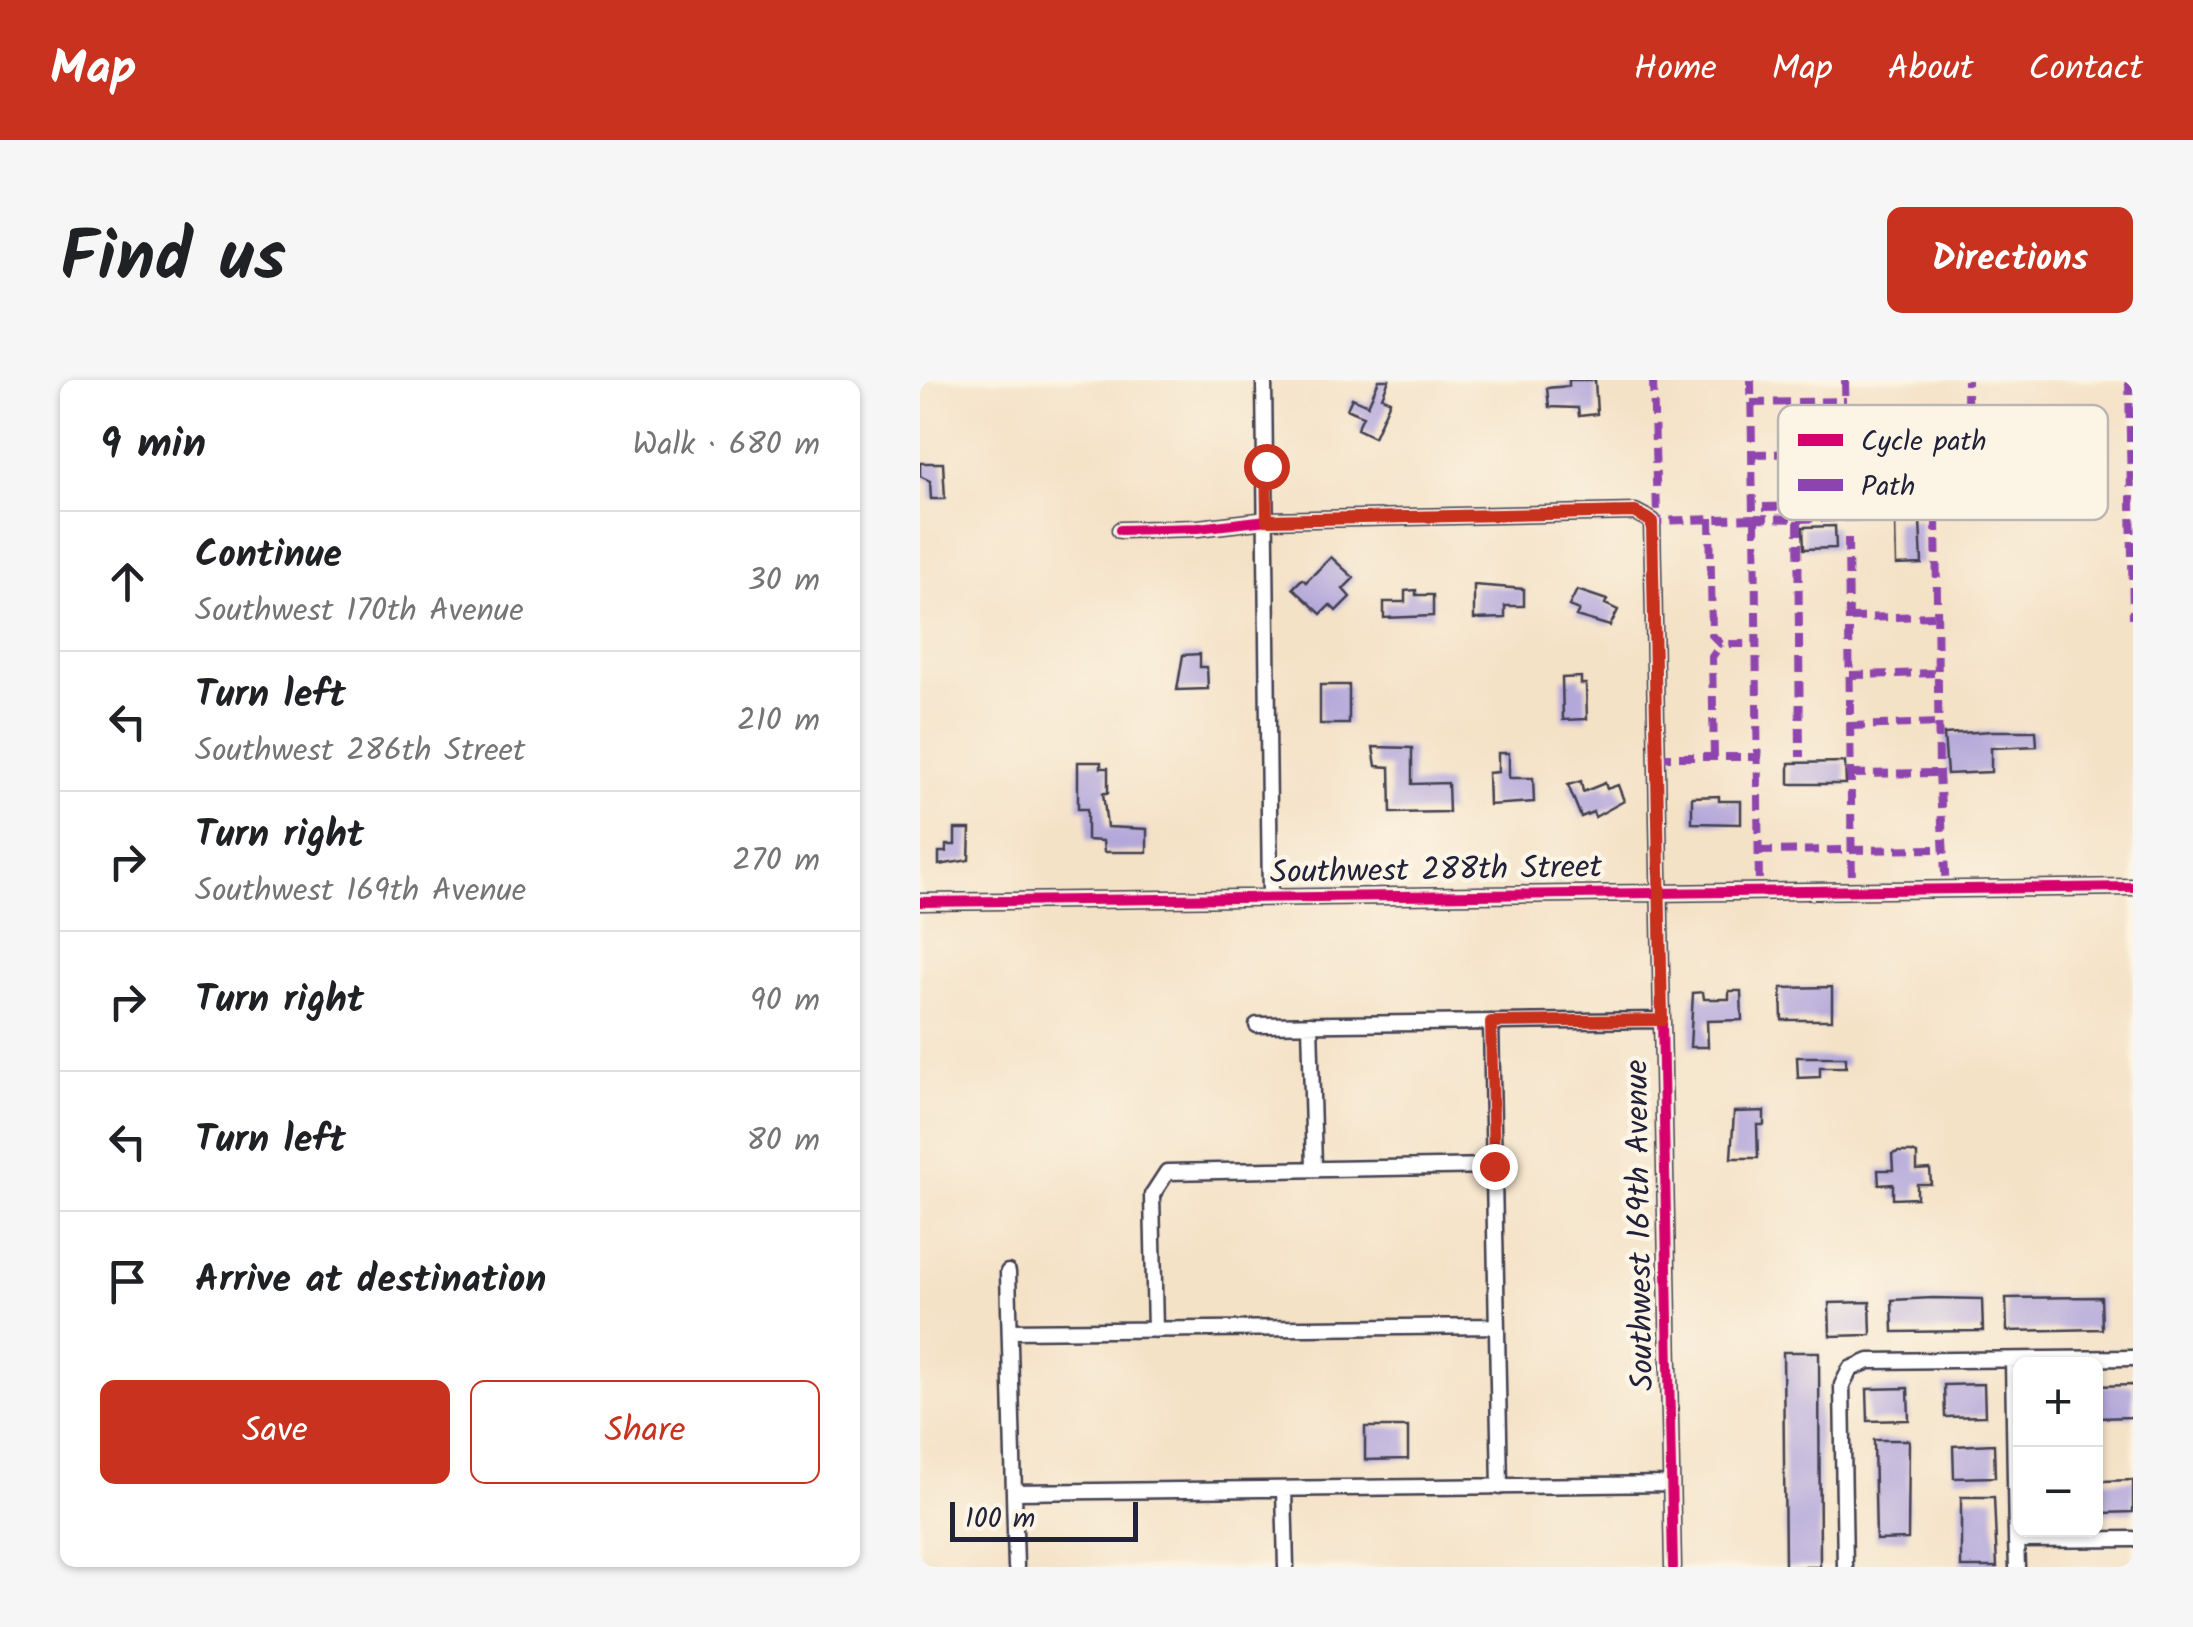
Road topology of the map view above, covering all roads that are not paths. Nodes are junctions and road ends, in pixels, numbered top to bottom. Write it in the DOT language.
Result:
graph roads {
  1 [pos="1264,380"];
  2 [pos="1267,520"];
  3 [pos="1120,530"];
  4 [pos="2133,886"];
  5 [pos="1658,893"];
  6 [pos="1270,898"];
  7 [pos="920,902"];
  8 [pos="1662,1020"];
  9 [pos="1491,1022"];
  10 [pos="1310,1024"];
  11 [pos="1257,1025"];
  12 [pos="1494,1166"];
  13 [pos="1314,1167"];
  14 [pos="1008,1272"];
  15 [pos="1496,1326"];
  16 [pos="1155,1330"];
  17 [pos="1010,1332"];
  18 [pos="2103,1358"];
  19 [pos="2133,1358"];
  20 [pos="2013,1360"];
  21 [pos="2014,1447"];
  22 [pos="1671,1484"];
  23 [pos="1500,1487"];
  24 [pos="1284,1488"];
  25 [pos="1014,1492"];
  26 [pos="2133,1539"];
  27 [pos="2016,1540"];
  28 [pos="1016,1567"];
  29 [pos="1286,1567"];
  30 [pos="1673,1567"];
  31 [pos="1845,1567"];
  32 [pos="2017,1567"];
  1 -- 2 [label="street"];
  2 -- 3 [label="street"];
  2 -- 5 [label="street, Southwest 169th Avenue"];
  2 -- 6 [label="street"];
  4 -- 5 [label="street, Southwest 288th Street"];
  5 -- 6 [label="street, Southwest 288th Street"];
  5 -- 8 [label="street, Southwest 169th Avenue"];
  6 -- 7 [label="street, Southwest 288th Street"];
  8 -- 9 [label="street"];
  8 -- 22 [label="street, Southwest 169th Avenue"];
  9 -- 10 [label="street"];
  9 -- 12 [label="street"];
  10 -- 11 [label="street"];
  10 -- 13 [label="street"];
  12 -- 13 [label="street"];
  12 -- 15 [label="street"];
  13 -- 16 [label="street"];
  14 -- 17 [label="street"];
  15 -- 16 [label="street"];
  15 -- 23 [label="street"];
  16 -- 17 [label="street"];
  17 -- 25 [label="street"];
  18 -- 19 [label="street"];
  20 -- 31 [label="street"];
  21 -- 27 [label="street"];
  22 -- 23 [label="street"];
  22 -- 30 [label="street, Southwest 169th Avenue"];
  23 -- 24 [label="street"];
  24 -- 25 [label="street"];
  24 -- 29 [label="street"];
  25 -- 28 [label="street"];
  26 -- 27 [label="street"];
  27 -- 32 [label="street"];
}
